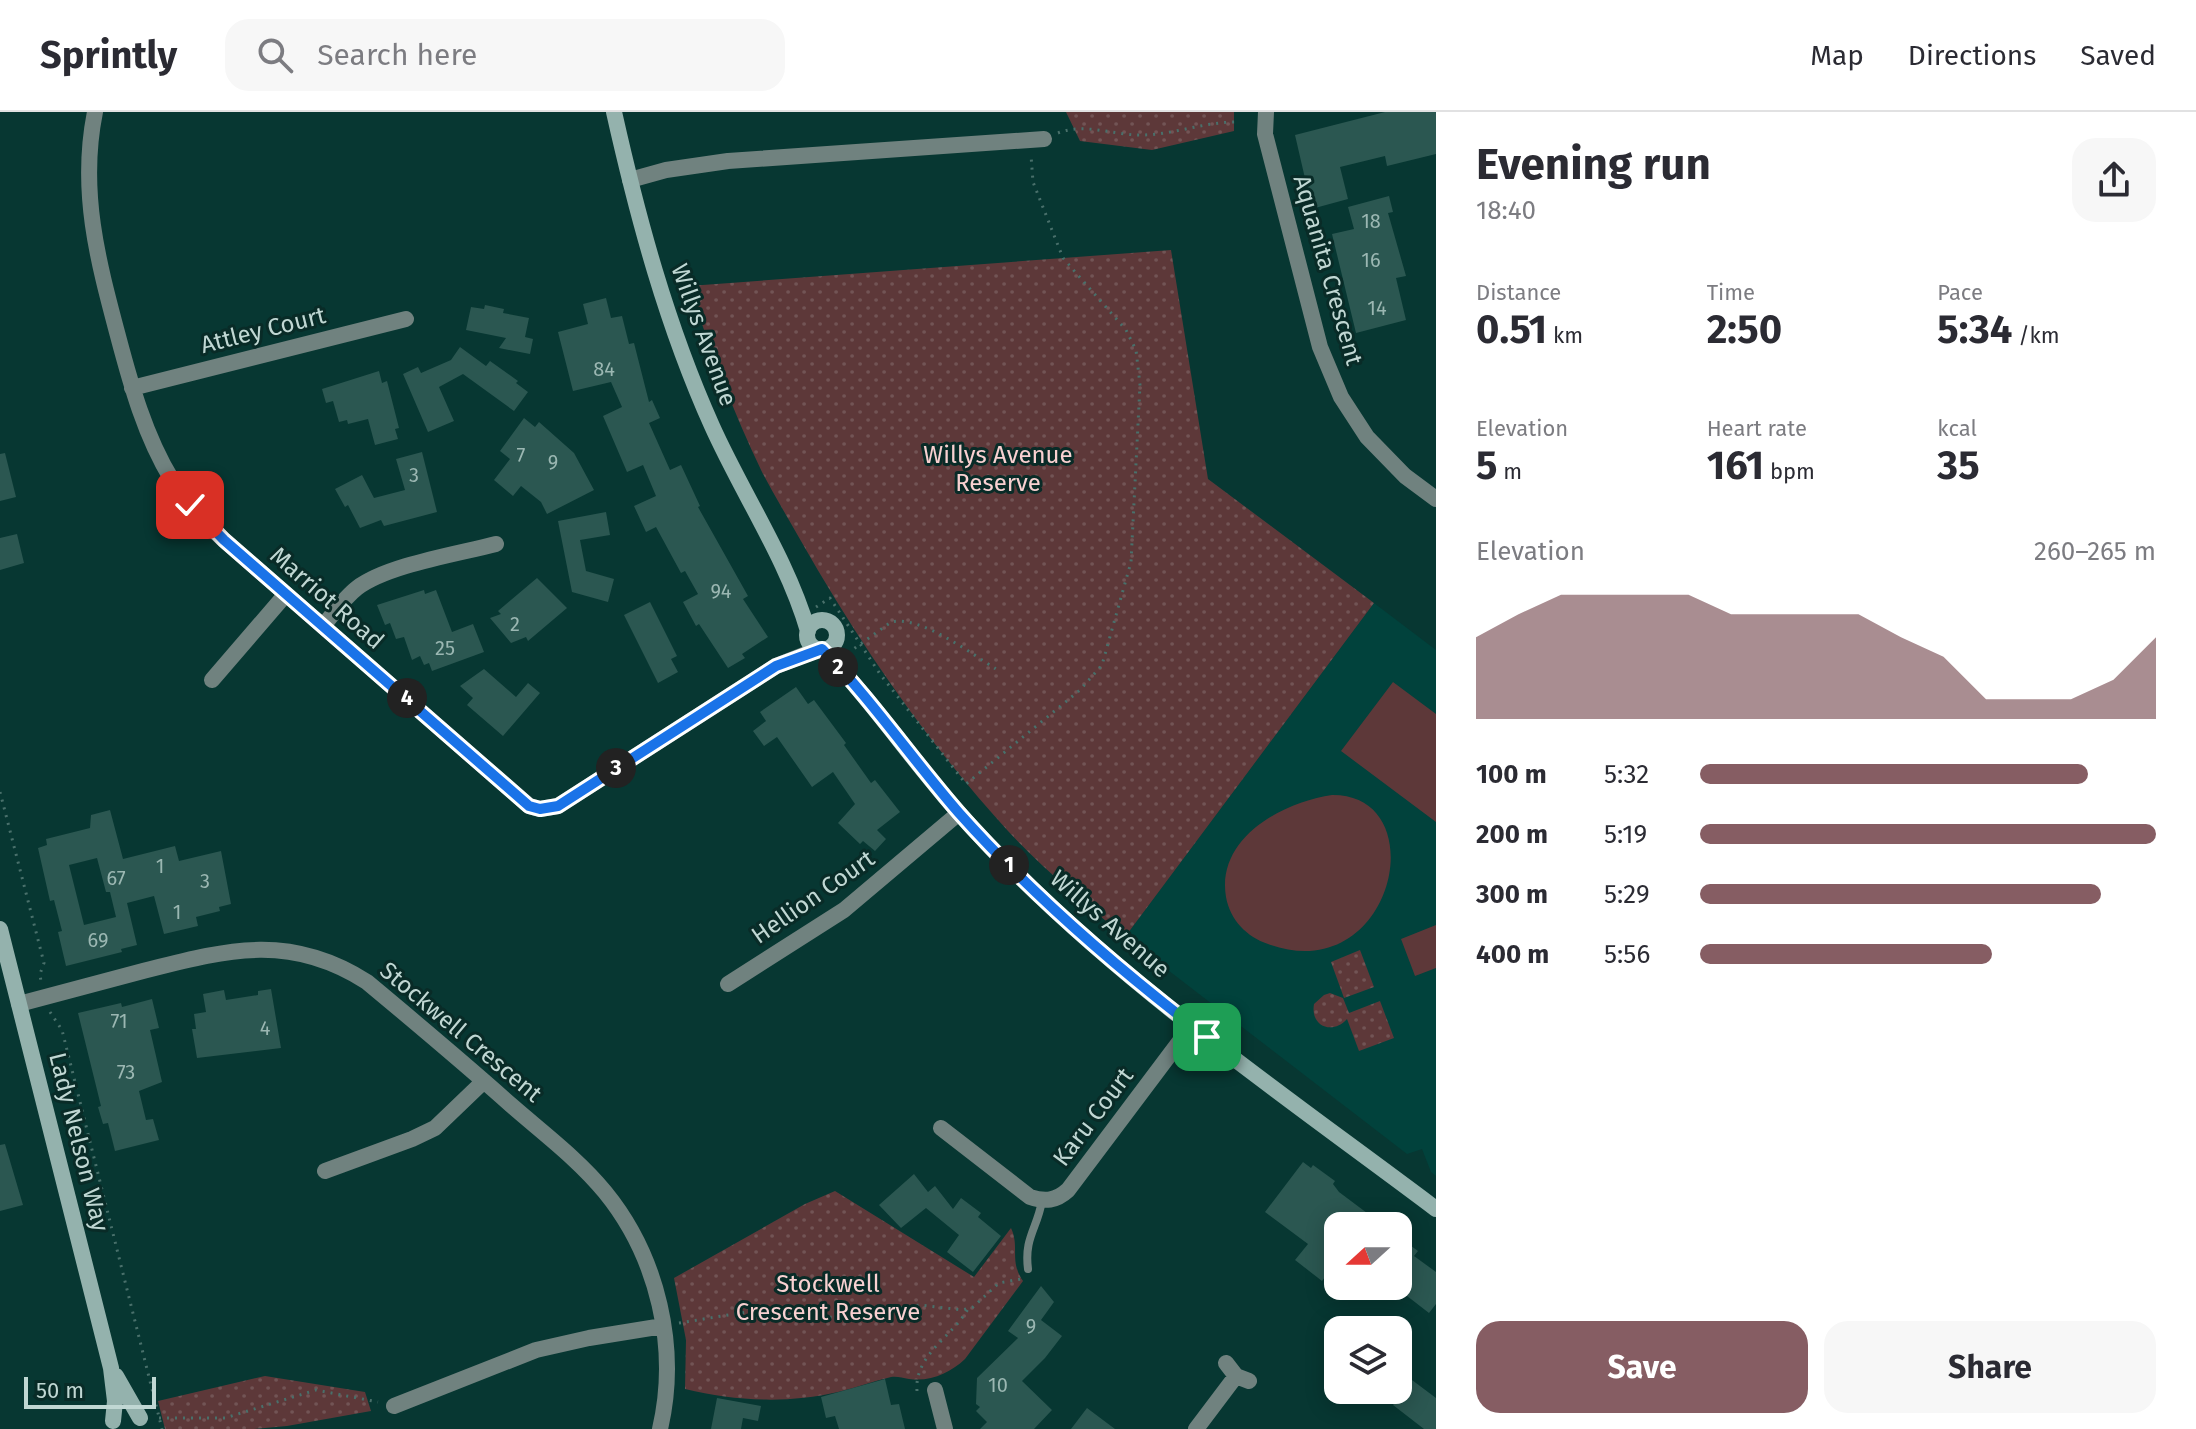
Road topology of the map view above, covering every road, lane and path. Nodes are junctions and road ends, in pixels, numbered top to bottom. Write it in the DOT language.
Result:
graph roads {
  1 [pos="95,112"];
  2 [pos="614,112"];
  3 [pos="1266,112"];
  4 [pos="1236,122"];
  5 [pos="1039,139"];
  6 [pos="630,180"];
  7 [pos="406,319"];
  8 [pos="132,388"];
  9 [pos="1436,499"];
  10 [pos="496,544"];
  11 [pos="781,562"];
  12 [pos="286,594"];
  13 [pos="830,598"];
  14 [pos="826,620"];
  15 [pos="323,626"];
  16 [pos="808,632"];
  17 [pos="837,634"];
  18 [pos="860,644"];
  19 [pos="821,649"];
  20 [pos="776,666"];
  21 [pos="996,669"];
  22 [pos="212,680"];
  23 [pos="865,696"];
  24 [pos="0,792"];
  25 [pos="959,813"];
  26 [pos="0,929"];
  27 [pos="728,984"];
  28 [pos="44,997"];
  29 [pos="19,1004"];
  30 [pos="1192,1025"];
  31 [pos="484,1081"];
  32 [pos="941,1128"];
  33 [pos="325,1171"];
  34 [pos="1042,1201"];
  35 [pos="1436,1209"];
  36 [pos="1028,1269"];
  37 [pos="968,1309"];
  38 [pos="663,1326"];
  39 [pos="111,1368"];
  40 [pos="1237,1373"];
  41 [pos="935,1389"];
  42 [pos="394,1406"];
  43 [pos="149,1422"];
  44 [pos="109,1426"];
  45 [pos="162,1429"];
  46 [pos="660,1429"];
  47 [pos="945,1429"];
  48 [pos="1196,1429"];
  1 -- 8 [label="street, Marriot Road"];
  2 -- 6 [label="street, Willys Avenue"];
  3 -- 9 [label="street, Aquanita Crescent"];
  4 -- 5 [label="path"];
  5 -- 6 [label="street"];
  5 -- 18 [label="path"];
  6 -- 11 [label="street, Willys Avenue"];
  7 -- 8 [label="street, Attley Court"];
  8 -- 12 [label="street, Marriot Road"];
  10 -- 15 [label="street"];
  11 -- 14 [label="street, Willys Avenue"];
  11 -- 16 [label="street, Willys Avenue"];
  12 -- 15 [label="street, Marriot Road"];
  12 -- 22 [label="street"];
  13 -- 18 [label="path"];
  14 -- 16 [label="street"];
  14 -- 17 [label="street"];
  15 -- 20 [label="street, Marriot Road"];
  16 -- 19 [label="street"];
  16 -- 20 [label="street, Marriot Road"];
  17 -- 19 [label="street"];
  17 -- 23 [label="street, Willys Avenue"];
  18 -- 21 [label="path"];
  19 -- 20 [label="street, Marriot Road"];
  19 -- 23 [label="street, Willys Avenue"];
  23 -- 25 [label="street, Willys Avenue"];
  24 -- 28 [label="path"];
  25 -- 27 [label="street, Hellion Court"];
  25 -- 30 [label="street, Willys Avenue"];
  26 -- 29 [label="street, Lady Nelson Way"];
  28 -- 29 [label="street, Stockwell Crescent"];
  28 -- 31 [label="street, Stockwell Crescent"];
  28 -- 43 [label="path"];
  29 -- 39 [label="street, Lady Nelson Way"];
  30 -- 34 [label="street, Karu Court"];
  30 -- 35 [label="street, Willys Avenue"];
  31 -- 33 [label="street"];
  31 -- 38 [label="street, Stockwell Crescent"];
  32 -- 34 [label="street"];
  34 -- 36 [label="lane"];
  36 -- 37 [label="path"];
  37 -- 38 [label="path"];
  37 -- 41 [label="path"];
  38 -- 42 [label="street"];
  38 -- 46 [label="street, Stockwell Crescent"];
  39 -- 43 [label="street, Lady Nelson Way"];
  39 -- 44 [label="street, Lady Nelson Way"];
  40 -- 48 [label="street"];
  41 -- 47 [label="street"];
  42 -- 43 [label="path"];
  43 -- 44 [label="street"];
  43 -- 45 [label="path"];
}
